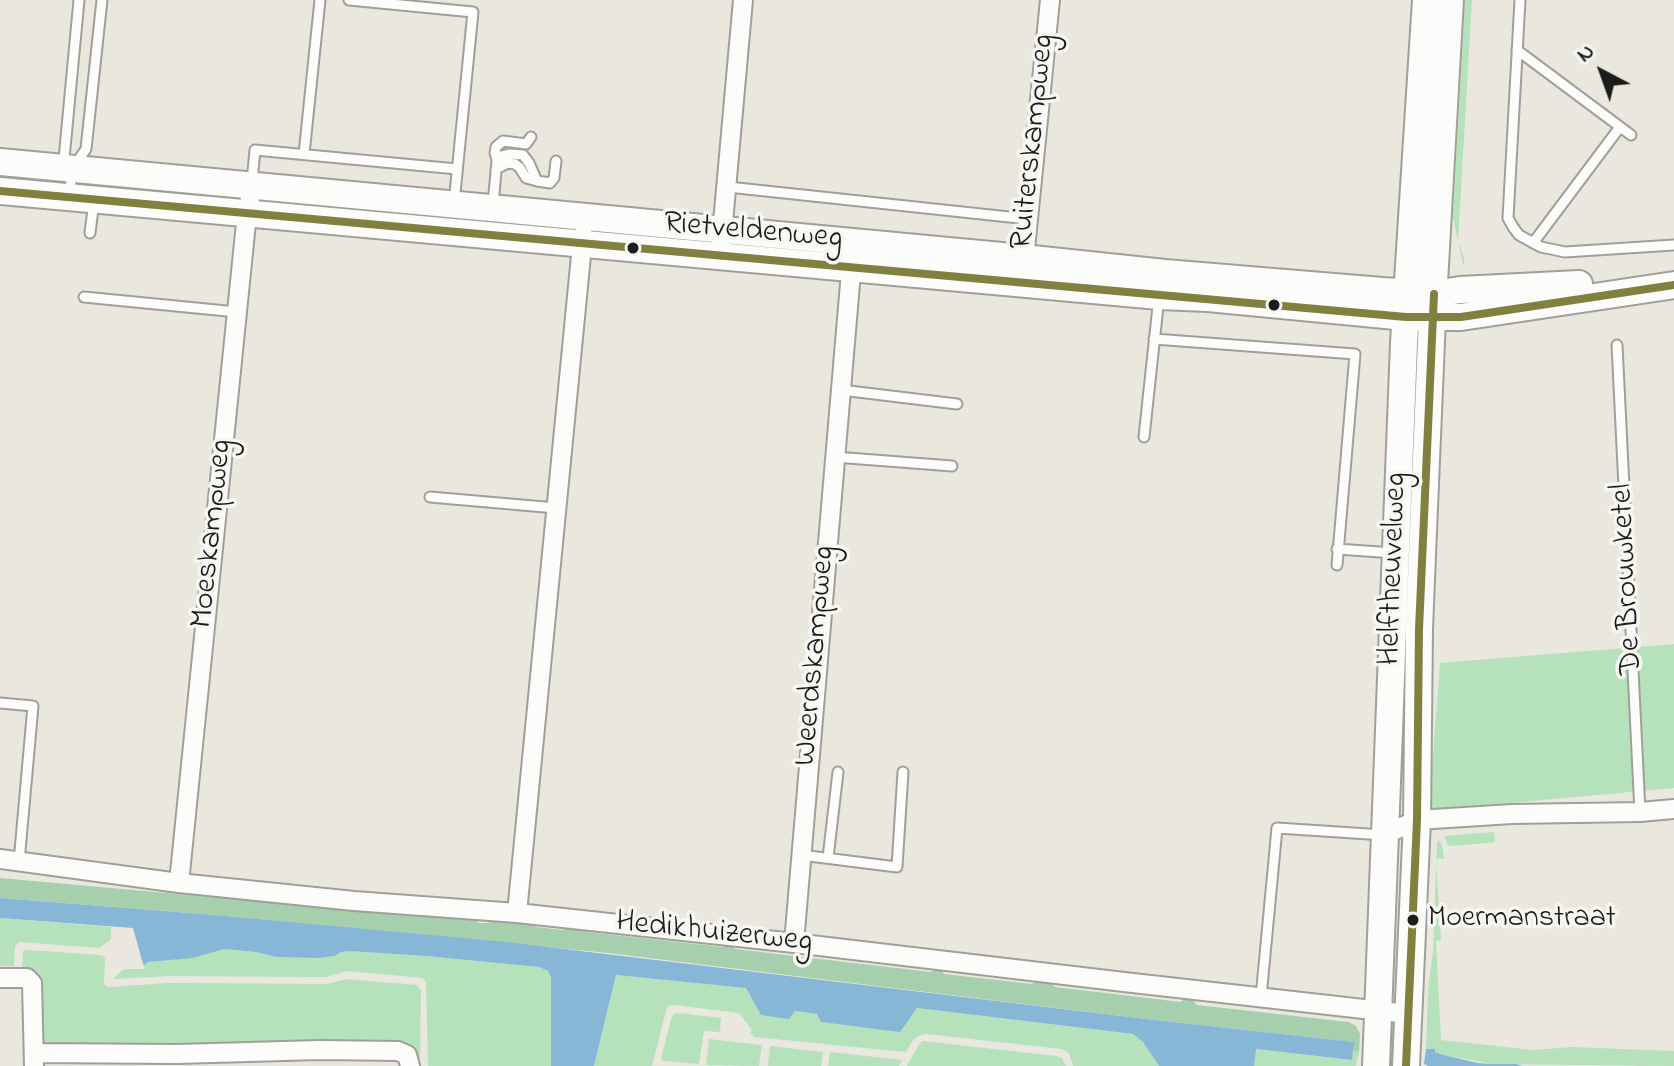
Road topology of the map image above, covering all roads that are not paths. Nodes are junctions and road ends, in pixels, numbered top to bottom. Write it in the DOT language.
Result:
graph roads {
  1 [pos="79,0"];
  2 [pos="102,0"];
  3 [pos="320,0"];
  4 [pos="349,0"];
  5 [pos="743,0"];
  6 [pos="1050,0"];
  7 [pos="1426,0"];
  8 [pos="1450,0"];
  9 [pos="1520,0"];
  10 [pos="1517,50"];
  11 [pos="1620,127"];
  12 [pos="1631,135"];
  13 [pos="531,137"];
  14 [pos="304,154"];
  15 [pos="556,161"];
  16 [pos="0,162"];
  17 [pos="496,165"];
  18 [pos="73,168"];
  19 [pos="457,169"];
  20 [pos="252,186"];
  21 [pos="728,187"];
  22 [pos="0,191"];
  23 [pos="81,198"];
  24 [pos="454,205"];
  25 [pos="493,208"];
  26 [pos="247,213"];
  27 [pos="1028,219"];
  28 [pos="583,230"];
  29 [pos="90,233"];
  30 [pos="722,243"];
  31 [pos="1533,243"];
  32 [pos="1674,245"];
  33 [pos="852,255"];
  34 [pos="1022,271"];
  35 [pos="1674,278"];
  36 [pos="1674,285"];
  37 [pos="1159,296"];
  38 [pos="84,297"];
  39 [pos="1420,305"];
  40 [pos="237,312"];
  41 [pos="1154,339"];
  42 [pos="1617,345"];
  43 [pos="840,390"];
  44 [pos="957,404"];
  45 [pos="1144,437"];
  46 [pos="835,457"];
  47 [pos="952,466"];
  48 [pos="430,497"];
  49 [pos="556,508"];
  50 [pos="1337,549"];
  51 [pos="1395,553"];
  52 [pos="1422,555"];
  53 [pos="1337,565"];
  54 [pos="0,703"];
  55 [pos="838,772"];
  56 [pos="903,772"];
  57 [pos="1674,809"];
  58 [pos="1640,812"];
  59 [pos="1417,820"];
  60 [pos="1384,835"];
  61 [pos="800,855"];
  62 [pos="828,858"];
  63 [pos="9,861"];
  64 [pos="179,883"];
  65 [pos="517,913"];
  66 [pos="794,943"];
  67 [pos="9,978"];
  68 [pos="1261,997"];
  69 [pos="1377,1011"];
  70 [pos="1408,1014"];
  71 [pos="34,1059"];
  72 [pos="410,1066"];
  73 [pos="1376,1066"];
  74 [pos="1406,1066"];
  1 -- 18 [label="lane"];
  2 -- 18 [label="lane"];
  3 -- 14 [label="lane"];
  4 -- 19 [label="lane"];
  5 -- 21 [label="street"];
  6 -- 27 [label="street, Ruiterskampweg"];
  7 -- 39 [label="main road"];
  8 -- 39 [label="main road"];
  9 -- 10 [label="lane"];
  10 -- 11 [label="lane"];
  10 -- 31 [label="lane"];
  11 -- 12 [label="lane"];
  11 -- 31 [label="lane"];
  13 -- 17 [label="lane"];
  14 -- 19 [label="lane"];
  14 -- 20 [label="lane"];
  15 -- 17 [label="lane"];
  16 -- 18 [label="main road, Rietveldenweg"];
  17 -- 25 [label="lane"];
  18 -- 20 [label="main road, Rietveldenweg"];
  18 -- 23 [label="lane"];
  19 -- 24 [label="lane"];
  20 -- 24 [label="main road, Rietveldenweg"];
  20 -- 26 [label="street, Moeskampweg"];
  21 -- 27 [label="lane, Rietveldenweg"];
  21 -- 30 [label="street"];
  22 -- 23 [label="main road, Rietveldenweg"];
  23 -- 26 [label="main road, Rietveldenweg"];
  23 -- 29 [label="lane"];
  24 -- 25 [label="main road, Rietveldenweg"];
  25 -- 28 [label="main road, Rietveldenweg"];
  26 -- 28 [label="main road, Rietveldenweg"];
  26 -- 40 [label="street, Moeskampweg"];
  27 -- 34 [label="street, Ruiterskampweg"];
  28 -- 30 [label="main road, Rietveldenweg"];
  28 -- 49 [label="street"];
  30 -- 33 [label="main road, Rietveldenweg"];
  31 -- 32 [label="lane"];
  33 -- 34 [label="main road, Rietveldenweg"];
  33 -- 43 [label="street, Weerdskampweg"];
  34 -- 37 [label="main road, Rietveldenweg"];
  34 -- 39 [label="main road, Rietveldenweg"];
  35 -- 39 [label="main road, Rietveldenweg"];
  36 -- 39 [label="main road, Rietveldenweg"];
  37 -- 39 [label="main road, Rietveldenweg"];
  37 -- 41 [label="lane"];
  38 -- 40 [label="lane"];
  39 -- 51 [label="main road, Helftheuvelweg"];
  39 -- 52 [label="main road, Helftheuvelweg"];
  40 -- 64 [label="street, Moeskampweg"];
  41 -- 45 [label="lane"];
  41 -- 50 [label="lane"];
  42 -- 58 [label="lane, De Brouwketel"];
  43 -- 44 [label="lane"];
  43 -- 46 [label="street, Weerdskampweg"];
  46 -- 47 [label="lane"];
  46 -- 61 [label="street, Weerdskampweg"];
  48 -- 49 [label="lane"];
  49 -- 65 [label="street"];
  50 -- 51 [label="lane"];
  50 -- 53 [label="lane"];
  51 -- 52 [label="lane"];
  51 -- 60 [label="main road, Helftheuvelweg"];
  52 -- 59 [label="main road, Helftheuvelweg"];
  54 -- 63 [label="lane, Hedikhuizerweg"];
  55 -- 62 [label="lane, Weerdskampweg"];
  56 -- 62 [label="lane"];
  57 -- 58 [label="street"];
  58 -- 59 [label="street"];
  59 -- 60 [label="street"];
  59 -- 70 [label="main road, Helftheuvelweg"];
  60 -- 68 [label="lane"];
  60 -- 69 [label="main road, Helftheuvelweg"];
  61 -- 62 [label="lane"];
  61 -- 66 [label="street, Weerdskampweg"];
  63 -- 64 [label="street, Hedikhuizerweg"];
  64 -- 65 [label="street, Hedikhuizerweg"];
  65 -- 66 [label="street, Hedikhuizerweg"];
  66 -- 68 [label="street, Hedikhuizerweg"];
  67 -- 71 [label="street"];
  68 -- 69 [label="street, Hedikhuizerweg"];
  69 -- 70 [label="street, Hedikhuizerweg"];
  69 -- 73 [label="main road, Helftheuvelweg"];
  70 -- 74 [label="main road, Helftheuvelweg"];
  71 -- 72 [label="street"];
}
